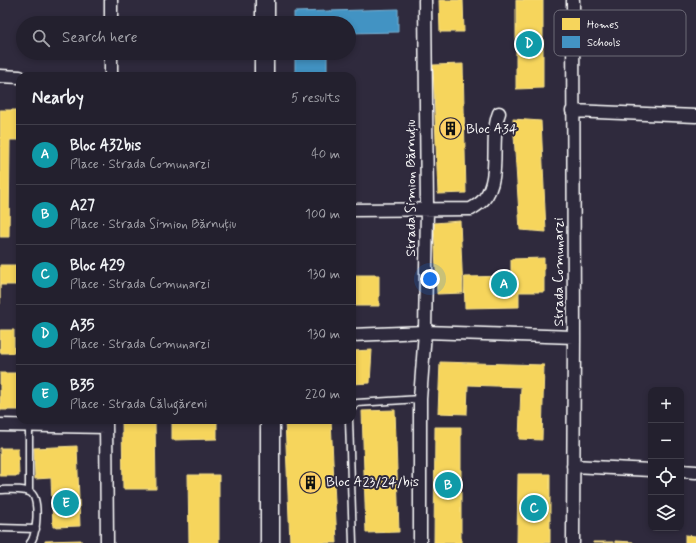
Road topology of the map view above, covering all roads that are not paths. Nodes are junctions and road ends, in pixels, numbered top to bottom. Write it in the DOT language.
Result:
graph roads {
  1 [pos="111,0"];
  2 [pos="265,0"];
  3 [pos="425,0"];
  4 [pos="573,0"];
  5 [pos="573,10"];
  6 [pos="111,16"];
  7 [pos="265,16"];
  8 [pos="572,56"];
  9 [pos="111,60"];
  10 [pos="264,60"];
  11 [pos="111,72"];
  12 [pos="264,72"];
  13 [pos="0,76"];
  14 [pos="16,76"];
  15 [pos="572,111"];
  16 [pos="499,113"];
  17 [pos="696,116"];
  18 [pos="427,209"];
  19 [pos="356,210"];
  20 [pos="425,332"];
  21 [pos="356,335"];
  22 [pos="574,338"];
  23 [pos="420,399"];
  24 [pos="356,404"];
  25 [pos="106,424"];
  26 [pos="270,424"];
  27 [pos="349,424"];
  28 [pos="0,425"];
  29 [pos="29,426"];
  30 [pos="574,466"];
  31 [pos="648,470"];
  32 [pos="684,471"];
  33 [pos="696,472"];
  34 [pos="0,490"];
  35 [pos="29,492"];
  36 [pos="0,528"];
  37 [pos="36,529"];
  38 [pos="30,543"];
  39 [pos="107,543"];
  40 [pos="270,543"];
  41 [pos="353,543"];
  42 [pos="420,543"];
  43 [pos="573,543"];
  1 -- 6 [label="street"];
  2 -- 7 [label="main road"];
  3 -- 18 [label="street, Strada Simion Bărnuțiu"];
  4 -- 5 [label="street, Strada Comunarzi"];
  8 -- 15 [label="street, Strada Comunarzi"];
  9 -- 11 [label="street"];
  10 -- 12 [label="main road"];
  13 -- 14 [label="street"];
  15 -- 17 [label="street"];
  15 -- 22 [label="street, Strada Comunarzi"];
  16 -- 18 [label="street"];
  18 -- 19 [label="street"];
  18 -- 20 [label="street, Strada Simion Bărnuțiu"];
  20 -- 21 [label="street"];
  20 -- 22 [label="street"];
  20 -- 23 [label="street, Strada Simion Bărnuțiu"];
  22 -- 30 [label="street, Strada Comunarzi"];
  23 -- 24 [label="lane"];
  23 -- 42 [label="street, Strada Simion Bărnuțiu"];
  25 -- 29 [label="street"];
  25 -- 39 [label="street"];
  26 -- 40 [label="main road"];
  27 -- 41 [label="lane"];
  28 -- 29 [label="street"];
  29 -- 35 [label="lane"];
  30 -- 31 [label="street"];
  30 -- 43 [label="street, Strada Comunarzi"];
  32 -- 33 [label="street"];
  34 -- 35 [label="lane"];
  35 -- 37 [label="lane"];
  36 -- 37 [label="lane"];
  37 -- 38 [label="lane"];
}
